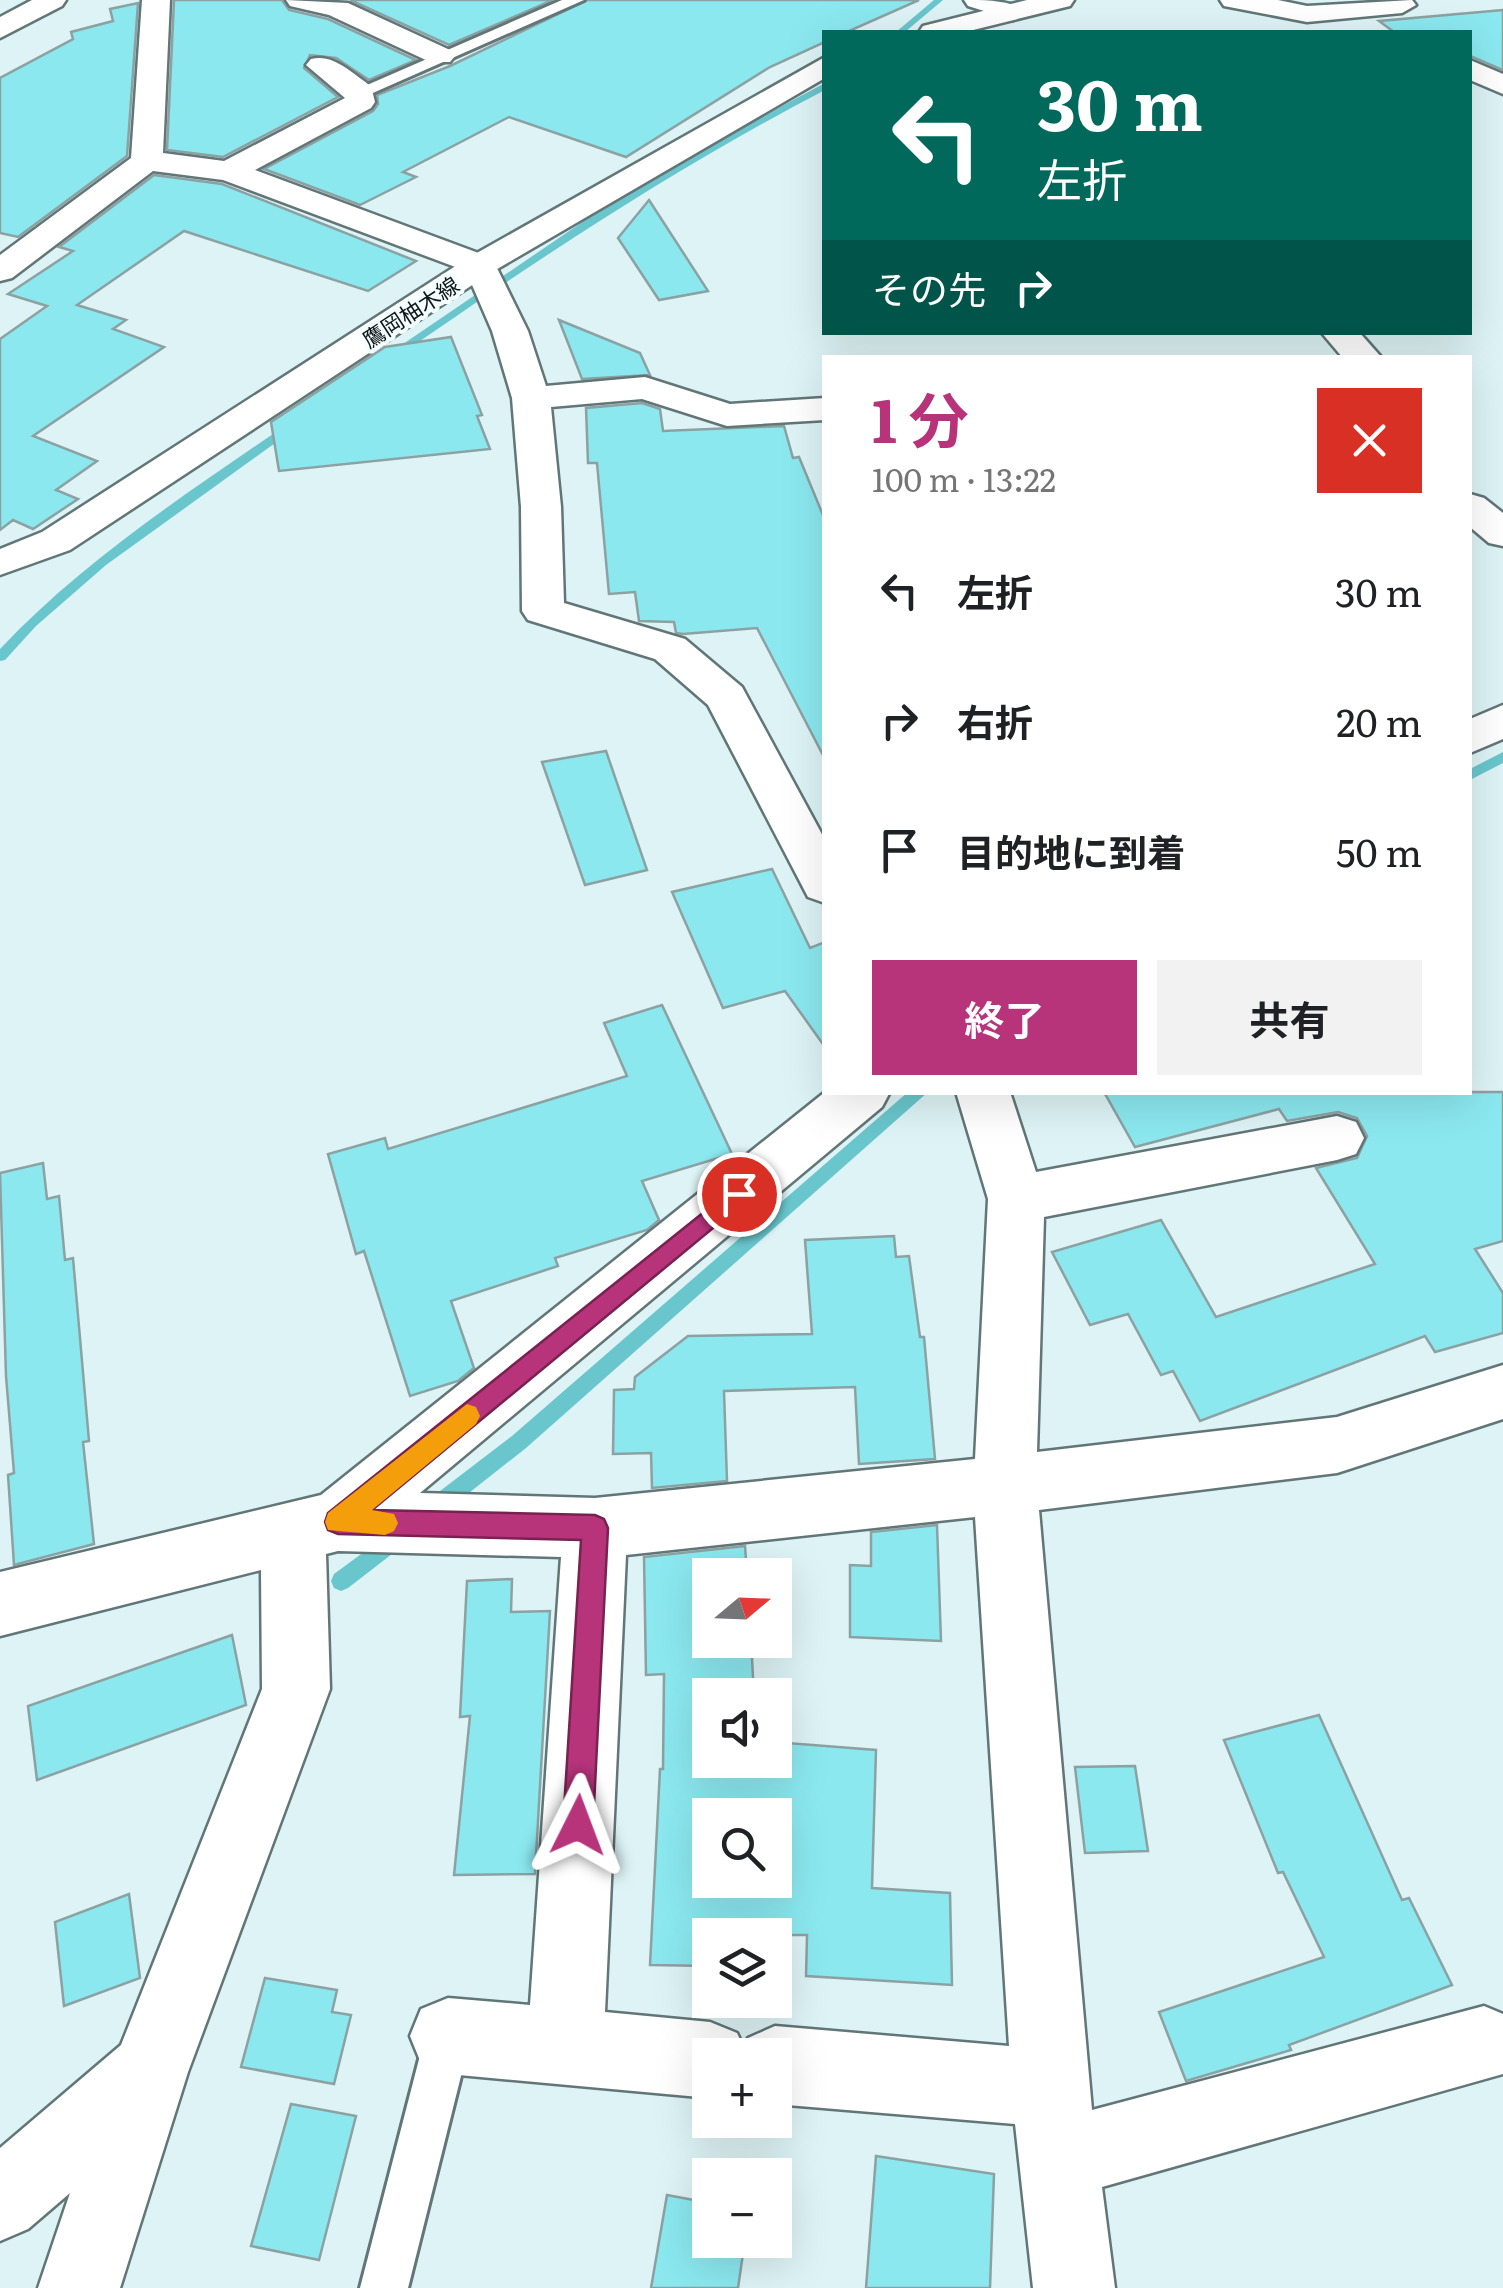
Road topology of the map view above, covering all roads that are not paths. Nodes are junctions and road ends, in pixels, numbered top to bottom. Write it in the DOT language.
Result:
graph roads {
  1 [pos="52,0"];
  2 [pos="156,0"];
  3 [pos="300,0"];
  4 [pos="576,0"];
  5 [pos="978,0"];
  6 [pos="1060,0"];
  7 [pos="1234,0"];
  8 [pos="1405,8"];
  9 [pos="1013,12"];
  10 [pos="0,29"];
  11 [pos="950,30"];
  12 [pos="440,56"];
  13 [pos="320,65"];
  14 [pos="822,68"];
  15 [pos="1472,69"];
  16 [pos="1503,85"];
  17 [pos="360,92"];
  18 [pos="148,161"];
  19 [pos="229,171"];
  20 [pos="480,266"];
  21 [pos="0,271"];
  22 [pos="1341,335"];
  23 [pos="1361,355"];
  24 [pos="531,398"];
  25 [pos="822,409"];
  26 [pos="1472,508"];
  27 [pos="1503,534"];
  28 [pos="0,563"];
  29 [pos="1503,720"];
  30 [pos="1472,737"];
  31 [pos="822,879"];
  32 [pos="859,1095"];
  33 [pos="985,1095"];
  34 [pos="1337,1138"];
  35 [pos="1016,1199"];
  36 [pos="1503,1392"];
  37 [pos="1005,1486"];
  38 [pos="329,1525"];
  39 [pos="595,1528"];
  40 [pos="0,1604"];
  41 [pos="448,2036"];
  42 [pos="1484,2044"];
  43 [pos="565,2048"];
  44 [pos="692,2059"];
  45 [pos="792,2069"];
  46 [pos="149,2072"];
  47 [pos="1054,2123"];
  48 [pos="0,2201"];
  49 [pos="80,2288"];
  50 [pos="384,2288"];
  51 [pos="1074,2288"];
  1 -- 10 [label="street"];
  2 -- 18 [label="street"];
  3 -- 12 [label="street"];
  4 -- 12 [label="lane"];
  5 -- 9 [label="street"];
  6 -- 9 [label="street"];
  7 -- 8 [label="street"];
  9 -- 11 [label="street"];
  12 -- 17 [label="lane"];
  13 -- 17 [label="street"];
  14 -- 20 [label="street, 鷹岡柚木線"];
  15 -- 16 [label="street"];
  17 -- 19 [label="street"];
  18 -- 19 [label="street"];
  18 -- 21 [label="street"];
  19 -- 20 [label="street"];
  20 -- 24 [label="street"];
  20 -- 28 [label="street, 鷹岡柚木線"];
  22 -- 23 [label="street"];
  24 -- 25 [label="street"];
  24 -- 31 [label="street"];
  26 -- 27 [label="street"];
  29 -- 30 [label="street"];
  32 -- 38 [label="street"];
  33 -- 35 [label="street"];
  34 -- 35 [label="street"];
  35 -- 37 [label="street"];
  36 -- 37 [label="street"];
  37 -- 39 [label="street"];
  37 -- 47 [label="street"];
  38 -- 39 [label="street"];
  38 -- 40 [label="street"];
  38 -- 46 [label="street"];
  39 -- 43 [label="street"];
  41 -- 43 [label="street"];
  41 -- 50 [label="lane"];
  42 -- 47 [label="street"];
  43 -- 44 [label="street"];
  45 -- 47 [label="street"];
  46 -- 48 [label="street"];
  46 -- 49 [label="street"];
  47 -- 51 [label="street"];
}
